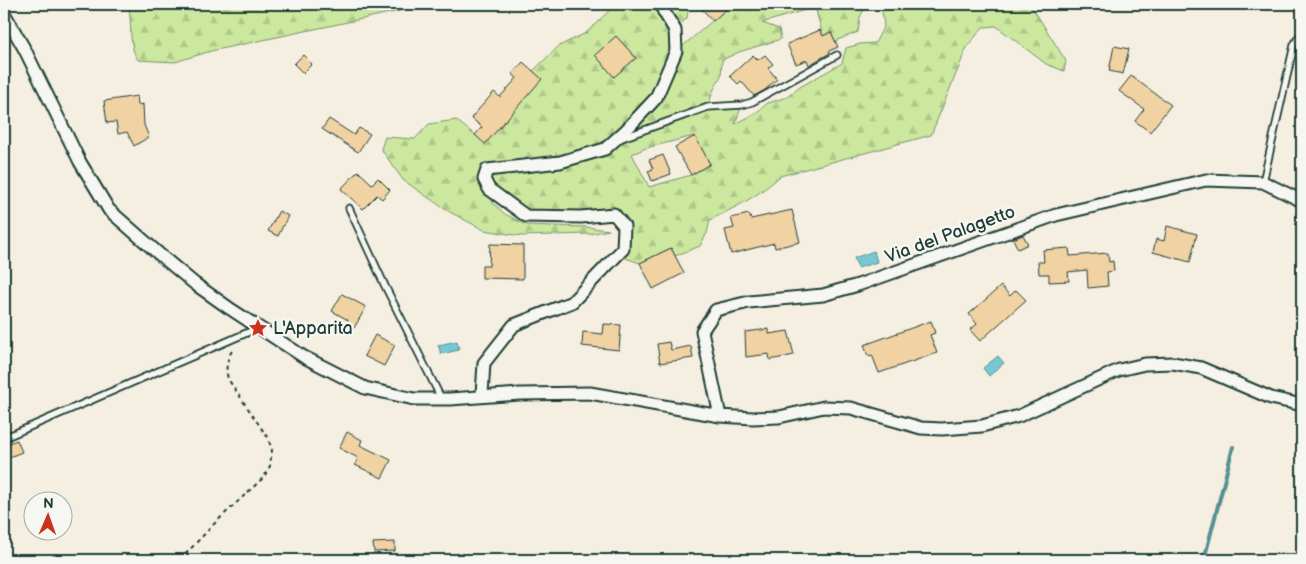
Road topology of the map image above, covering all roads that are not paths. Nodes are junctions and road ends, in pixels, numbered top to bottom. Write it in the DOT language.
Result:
graph roads {
  1 [pos="661,4"];
  2 [pos="4,13"];
  3 [pos="1302,36"];
  4 [pos="837,55"];
  5 [pos="615,141"];
  6 [pos="1262,182"];
  7 [pos="1302,201"];
  8 [pos="349,208"];
  9 [pos="258,328"];
  10 [pos="482,395"];
  11 [pos="441,398"];
  12 [pos="1302,405"];
  13 [pos="720,416"];
  14 [pos="4,438"];
  1 -- 5 [label="street"];
  2 -- 9 [label="street"];
  3 -- 6 [label="lane"];
  4 -- 5 [label="lane"];
  5 -- 10 [label="street"];
  6 -- 7 [label="street, Via del Palagetto"];
  6 -- 13 [label="street, Via del Palagetto"];
  8 -- 11 [label="lane"];
  9 -- 11 [label="street"];
  9 -- 14 [label="lane"];
  10 -- 11 [label="street"];
  10 -- 13 [label="street"];
  12 -- 13 [label="street"];
}
